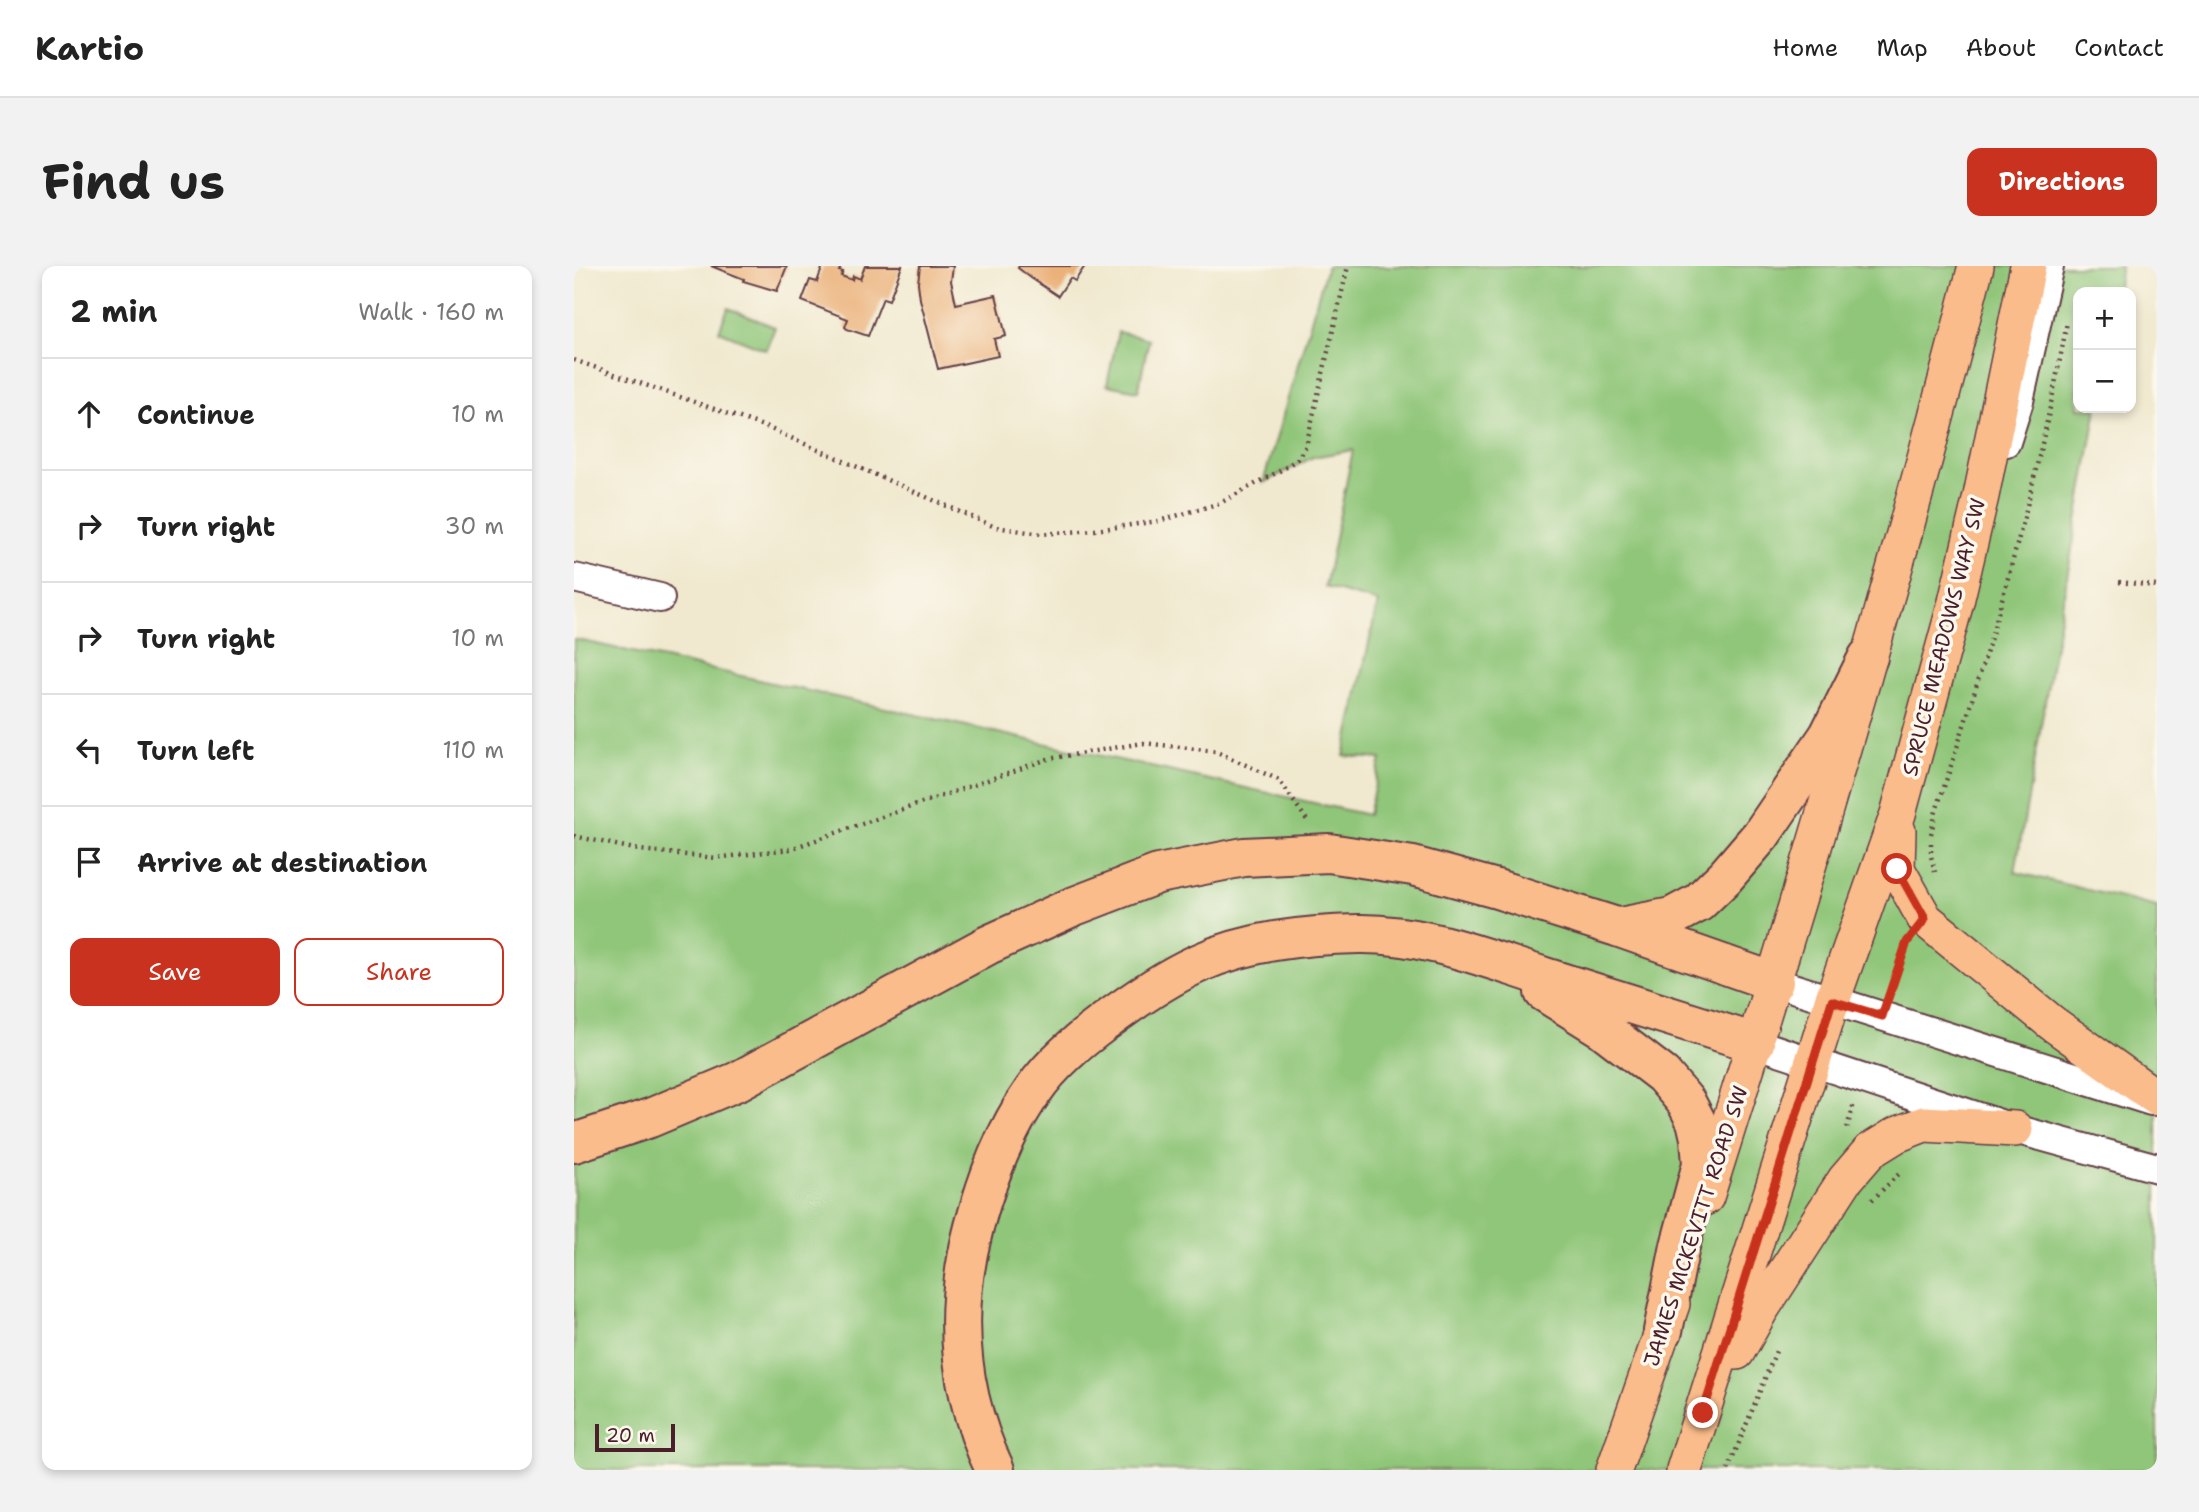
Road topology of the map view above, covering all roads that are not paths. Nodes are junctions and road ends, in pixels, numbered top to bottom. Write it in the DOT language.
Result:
graph roads {
  1 [pos="1976,266"];
  2 [pos="2028,266"];
  3 [pos="2049,266"];
  4 [pos="574,578"];
  5 [pos="660,598"];
  6 [pos="1956,602"];
  7 [pos="1868,657"];
  8 [pos="1898,814"];
  9 [pos="1617,928"];
  10 [pos="1485,958"];
  11 [pos="1774,982"];
  12 [pos="1832,1001"];
  13 [pos="1755,1043"];
  14 [pos="1812,1063"];
  15 [pos="2157,1101"];
  16 [pos="2015,1129"];
  17 [pos="574,1143"];
  18 [pos="2157,1168"];
  19 [pos="1663,1331"];
  20 [pos="1703,1413"];
  21 [pos="995,1470"];
  22 [pos="1614,1470"];
  23 [pos="1684,1470"];
  1 -- 7 [label="main road"];
  2 -- 6 [label="main road, SPRUCE MEADOWS WAY SW"];
  3 -- 6 [label="street"];
  4 -- 5 [label="street"];
  6 -- 8 [label="main road, SPRUCE MEADOWS WAY SW"];
  7 -- 9 [label="highway"];
  7 -- 11 [label="main road"];
  8 -- 12 [label="main road, SPRUCE MEADOWS WAY SW"];
  8 -- 15 [label="main road"];
  9 -- 11 [label="highway"];
  9 -- 17 [label="highway"];
  10 -- 13 [label="highway"];
  10 -- 19 [label="highway"];
  10 -- 21 [label="highway"];
  11 -- 12 [label="street"];
  11 -- 13 [label="main road, JAMES MCKEVITT ROAD SW"];
  12 -- 14 [label="main road"];
  12 -- 15 [label="street"];
  13 -- 14 [label="street"];
  13 -- 19 [label="main road, JAMES MCKEVITT ROAD SW"];
  14 -- 16 [label="street"];
  14 -- 20 [label="main road"];
  16 -- 18 [label="street"];
  16 -- 20 [label="main road"];
  19 -- 22 [label="main road, JAMES MCKEVITT ROAD SW"];
  20 -- 23 [label="main road"];
}
